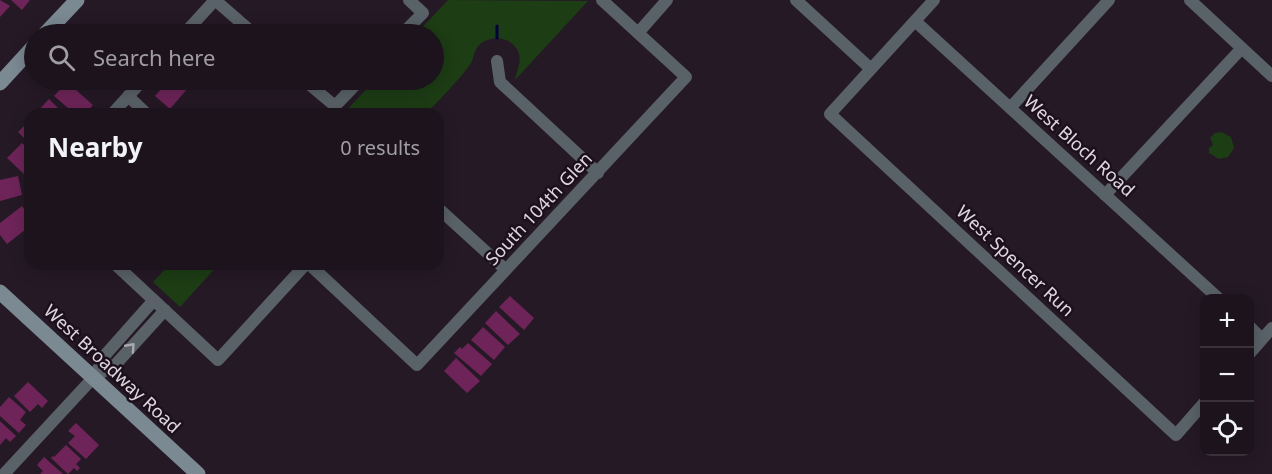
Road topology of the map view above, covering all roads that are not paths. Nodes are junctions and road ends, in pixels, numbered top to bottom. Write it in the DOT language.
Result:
graph roads {
  1 [pos="77,0"];
  2 [pos="215,0"];
  3 [pos="409,0"];
  4 [pos="602,0"];
  5 [pos="667,0"];
  6 [pos="796,0"];
  7 [pos="934,0"];
  8 [pos="1109,0"];
  9 [pos="1190,0"];
  10 [pos="915,21"];
  11 [pos="54,24"];
  12 [pos="193,24"];
  13 [pos="243,24"];
  14 [pos="412,24"];
  15 [pos="638,33"];
  16 [pos="1242,48"];
  17 [pos="24,57"];
  18 [pos="497,61"];
  19 [pos="871,69"];
  20 [pos="1272,76"];
  21 [pos="0,83"];
  22 [pos="134,90"];
  23 [pos="316,90"];
  24 [pos="350,90"];
  25 [pos="128,96"];
  26 [pos="117,108"];
  27 [pos="141,108"];
  28 [pos="1010,108"];
  29 [pos="598,173"];
  30 [pos="1105,195"];
  31 [pos="444,213"];
  32 [pos="122,270"];
  33 [pos="301,270"];
  34 [pos="314,270"];
  35 [pos="506,270"];
  36 [pos="0,292"];
  37 [pos="1214,294"];
  38 [pos="154,300"];
  39 [pos="165,310"];
  40 [pos="1272,328"];
  41 [pos="1254,331"];
  42 [pos="1262,339"];
  43 [pos="1254,348"];
  44 [pos="93,378"];
  45 [pos="1200,408"];
  46 [pos="3,474"];
  47 [pos="198,474"];
  1 -- 11 [label="main road"];
  2 -- 12 [label="street"];
  2 -- 13 [label="street"];
  3 -- 14 [label="street"];
  4 -- 15 [label="street"];
  5 -- 15 [label="street"];
  6 -- 19 [label="street"];
  7 -- 10 [label="street"];
  8 -- 28 [label="street"];
  9 -- 16 [label="street"];
  10 -- 19 [label="street"];
  10 -- 28 [label="street, West Bloch Road"];
  15 -- 29 [label="street, South 104th Glen"];
  16 -- 20 [label="street"];
  16 -- 30 [label="street"];
  17 -- 21 [label="main road"];
  18 -- 29 [label="street"];
  19 -- 45 [label="street, West Spencer Run"];
  22 -- 25 [label="street"];
  23 -- 24 [label="street"];
  25 -- 26 [label="street"];
  25 -- 27 [label="street"];
  28 -- 30 [label="street, West Bloch Road"];
  29 -- 35 [label="street, South 104th Glen"];
  30 -- 37 [label="street, West Bloch Road"];
  31 -- 35 [label="street"];
  32 -- 38 [label="street"];
  33 -- 39 [label="street"];
  34 -- 35 [label="street, South 104th Glen"];
  36 -- 44 [label="main road, West Broadway Road"];
  38 -- 39 [label="street"];
  38 -- 44 [label="street"];
  44 -- 39 [label="street, one-way"];
  40 -- 42 [label="street"];
  41 -- 42 [label="street"];
  42 -- 43 [label="street"];
  44 -- 46 [label="street"];
  44 -- 47 [label="main road, West Broadway Road"];
}
